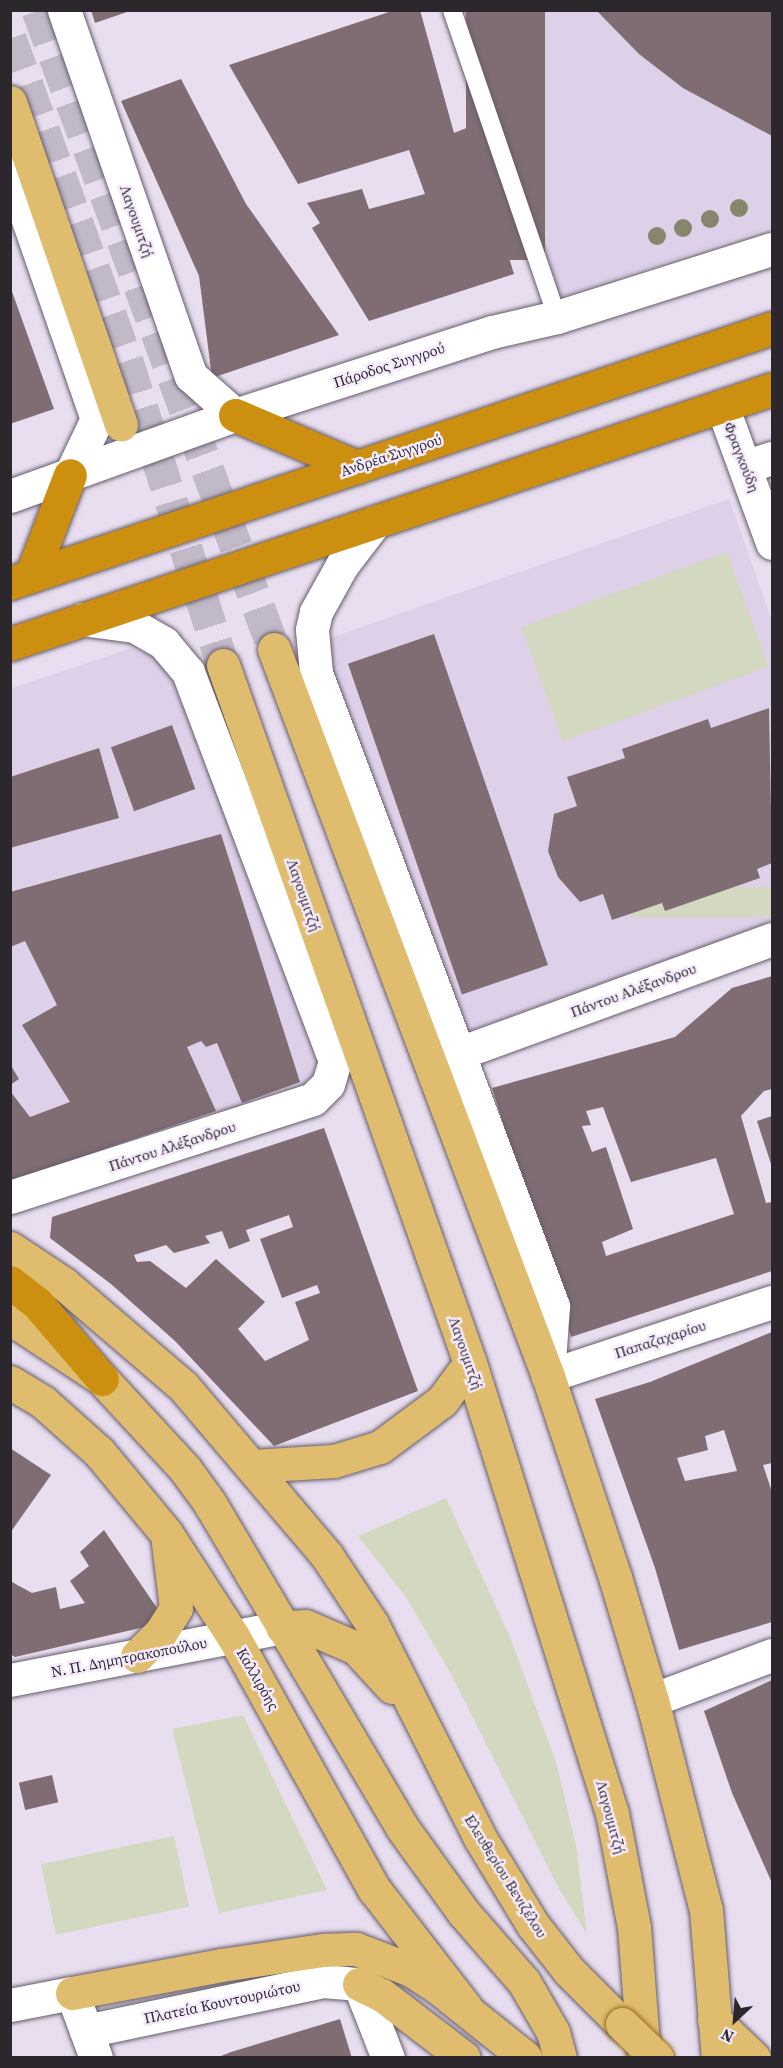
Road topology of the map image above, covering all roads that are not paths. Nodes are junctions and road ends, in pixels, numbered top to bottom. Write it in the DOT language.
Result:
graph roads {
  1 [pos="64,10"];
  2 [pos="452,10"];
  3 [pos="10,102"];
  4 [pos="10,168"];
  5 [pos="772,249"];
  6 [pos="557,317"];
  7 [pos="772,328"];
  8 [pos="772,389"];
  9 [pos="722,406"];
  10 [pos="235,415"];
  11 [pos="121,424"];
  12 [pos="760,462"];
  13 [pos="357,467"];
  14 [pos="70,476"];
  15 [pos="10,496"];
  16 [pos="375,522"];
  17 [pos="772,543"];
  18 [pos="21,579"];
  19 [pos="83,620"];
  20 [pos="10,644"];
  21 [pos="274,649"];
  22 [pos="223,665"];
  23 [pos="772,939"];
  24 [pos="459,1053"];
  25 [pos="328,1084"];
  26 [pos="10,1197"];
  27 [pos="10,1248"];
  28 [pos="10,1281"];
  29 [pos="772,1302"];
  30 [pos="10,1318"];
  31 [pos="470,1363"];
  32 [pos="548,1376"];
  33 [pos="102,1380"];
  34 [pos="10,1382"];
  35 [pos="252,1466"];
  36 [pos="166,1533"];
  37 [pos="282,1627"];
  38 [pos="233,1636"];
  39 [pos="772,1655"];
  40 [pos="137,1656"];
  41 [pos="10,1680"];
  42 [pos="652,1700"];
  43 [pos="427,1731"];
  44 [pos="359,1984"];
  45 [pos="72,1993"];
  46 [pos="10,2005"];
  47 [pos="466,2008"];
  48 [pos="714,2020"];
  49 [pos="91,2044"];
  50 [pos="388,2058"];
  51 [pos="464,2058"];
  52 [pos="526,2058"];
  53 [pos="560,2058"];
  54 [pos="644,2058"];
  55 [pos="657,2058"];
  56 [pos="718,2058"];
  57 [pos="754,2058"];
  1 -- 10 [label="street, Λαγουμιτζή"];
  2 -- 6 [label="lane"];
  3 -- 11 [label="main road"];
  4 -- 14 [label="street"];
  5 -- 6 [label="street, Πάροδος Συγγρού"];
  6 -- 10 [label="street, Πάροδος Συγγρού"];
  7 -- 13 [label="highway, Ανδρέα Συγγρού"];
  8 -- 9 [label="highway"];
  9 -- 12 [label="street, Φραγκούδη"];
  9 -- 16 [label="highway"];
  10 -- 13 [label="highway"];
  10 -- 14 [label="street, Πάροδος Συγγρού"];
  12 -- 17 [label="street, Φραγκούδη"];
  13 -- 18 [label="highway, Ανδρέα Συγγρού"];
  14 -- 15 [label="street, Πάροδος Συγγρού"];
  14 -- 18 [label="highway"];
  16 -- 19 [label="highway"];
  16 -- 24 [label="street"];
  19 -- 20 [label="highway"];
  19 -- 25 [label="street, Λαγουμιτζή"];
  21 -- 32 [label="main road"];
  22 -- 31 [label="main road, Λαγουμιτζή"];
  23 -- 24 [label="street, Πάντου Αλέξανδρου"];
  24 -- 32 [label="street"];
  25 -- 26 [label="street, Πάντου Αλέξανδρου"];
  27 -- 35 [label="main road"];
  28 -- 33 [label="highway"];
  29 -- 32 [label="street, Παπαζαχαρίου"];
  30 -- 33 [label="main road"];
  31 -- 35 [label="main road"];
  31 -- 54 [label="main road, Λαγουμιτζή"];
  32 -- 42 [label="main road"];
  33 -- 37 [label="main road"];
  34 -- 36 [label="main road, Καλλιρόης"];
  35 -- 43 [label="main road"];
  36 -- 38 [label="main road, Καλλιρόης"];
  36 -- 40 [label="main road"];
  37 -- 38 [label="street, Ν. Π. Δημητρακοπούλου"];
  37 -- 43 [label="main road"];
  37 -- 53 [label="main road"];
  38 -- 40 [label="street, Ν. Π. Δημητρακοπούλου"];
  38 -- 47 [label="main road, Καλλιρόης"];
  39 -- 42 [label="street"];
  40 -- 41 [label="street, Ν. Π. Δημητρακοπούλου"];
  42 -- 48 [label="main road"];
  43 -- 55 [label="main road, Ελευθερίου Βενιζέλου, bridge"];
  44 -- 49 [label="street, Πλατεία Κουντουριώτου"];
  44 -- 50 [label="street"];
  44 -- 51 [label="main road"];
  45 -- 46 [label="street"];
  45 -- 47 [label="main road"];
  45 -- 49 [label="street"];
  47 -- 52 [label="main road"];
  48 -- 56 [label="main road"];
  48 -- 57 [label="main road"];
}
